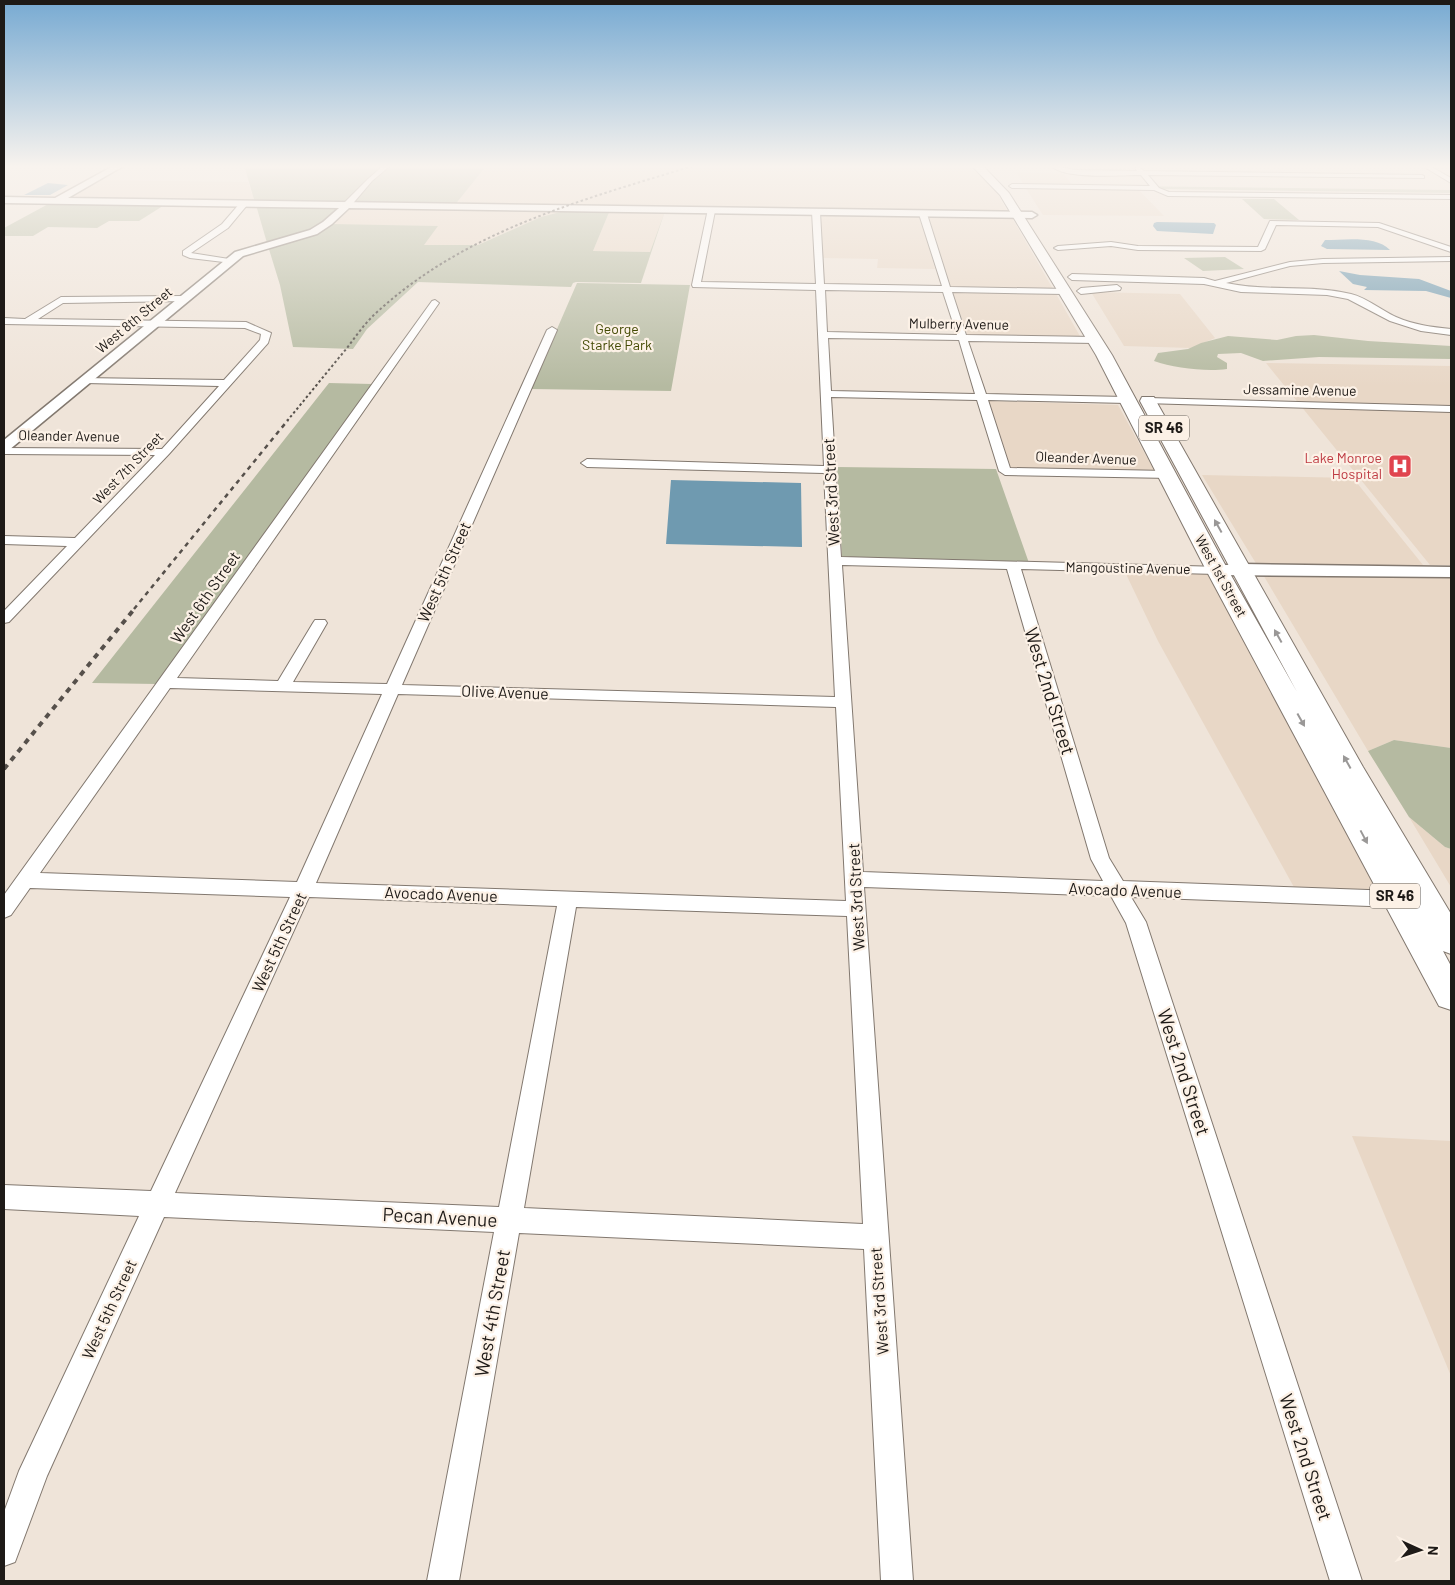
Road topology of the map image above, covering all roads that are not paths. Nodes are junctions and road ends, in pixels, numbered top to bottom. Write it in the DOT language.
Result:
graph roads {
  1 [pos="206,239"];
  2 [pos="288,239"];
  3 [pos="705,239"];
  4 [pos="817,239"];
  5 [pos="931,239"];
  6 [pos="1037,239"];
  7 [pos="1266,239"];
  8 [pos="1419,239"];
  9 [pos="1053,245"];
  10 [pos="1451,250"];
  11 [pos="1451,259"];
  12 [pos="229,261"];
  13 [pos="1069,278"];
  14 [pos="1218,283"];
  15 [pos="820,287"];
  16 [pos="946,289"];
  17 [pos="183,299"];
  18 [pos="435,303"];
  19 [pos="4,321"];
  20 [pos="28,322"];
  21 [pos="154,324"];
  22 [pos="552,330"];
  23 [pos="1451,332"];
  24 [pos="823,336"];
  25 [pos="963,338"];
  26 [pos="1095,340"];
  27 [pos="1111,369"];
  28 [pos="1130,369"];
  29 [pos="85,380"];
  30 [pos="230,383"];
  31 [pos="1139,385"];
  32 [pos="826,394"];
  33 [pos="982,398"];
  34 [pos="1128,400"];
  35 [pos="1148,401"];
  36 [pos="1451,409"];
  37 [pos="1161,424"];
  38 [pos="4,449"];
  39 [pos="165,452"];
  40 [pos="588,464"];
  41 [pos="831,470"];
  42 [pos="1167,475"];
  43 [pos="4,540"];
  44 [pos="78,542"];
  45 [pos="835,561"];
  46 [pos="1013,566"];
  47 [pos="1242,569"];
  48 [pos="1217,570"];
  49 [pos="1451,572"];
  50 [pos="4,619"];
  51 [pos="320,623"];
  52 [pos="166,683"];
  53 [pos="283,686"];
  54 [pos="394,689"];
  55 [pos="844,702"];
  56 [pos="855,879"];
  57 [pos="25,880"];
  58 [pos="304,890"];
  59 [pos="1117,890"];
  60 [pos="568,898"];
  61 [pos="1396,899"];
  62 [pos="856,909"];
  63 [pos="4,910"];
  64 [pos="1451,941"];
  65 [pos="1451,959"];
  66 [pos="1451,996"];
  67 [pos="4,1197"];
  68 [pos="158,1204"];
  69 [pos="508,1220"];
  70 [pos="875,1237"];
  71 [pos="4,1552"];
  72 [pos="443,1581"];
  73 [pos="897,1581"];
  74 [pos="1346,1581"];
  1 -- 12 [label="street"];
  2 -- 12 [label="street, West 8th Street"];
  3 -- 15 [label="street"];
  4 -- 15 [label="street, West 3rd Street"];
  5 -- 16 [label="street"];
  6 -- 13 [label="main road, West 1st Street / SR 46"];
  7 -- 9 [label="street"];
  8 -- 10 [label="street"];
  9 -- 13 [label="main road, West 1st Street / SR 46"];
  11 -- 14 [label="street"];
  12 -- 17 [label="street, West 8th Street"];
  13 -- 14 [label="street"];
  13 -- 14 [label="street"];
  13 -- 16 [label="street"];
  13 -- 26 [label="main road, West 1st Street / SR 46"];
  13 -- 28 [label="main road, West 1st Street / SR 46"];
  14 -- 23 [label="street"];
  15 -- 16 [label="street"];
  15 -- 24 [label="street, West 3rd Street"];
  16 -- 25 [label="street"];
  17 -- 20 [label="street"];
  17 -- 21 [label="street, West 8th Street"];
  18 -- 52 [label="street, West 6th Street"];
  19 -- 20 [label="street"];
  20 -- 21 [label="street"];
  21 -- 29 [label="street, West 8th Street"];
  21 -- 30 [label="street, West 7th Street"];
  22 -- 54 [label="street, West 5th Street"];
  24 -- 25 [label="street, Mulberry Avenue"];
  24 -- 32 [label="street, West 3rd Street"];
  25 -- 26 [label="street, Mulberry Avenue"];
  25 -- 33 [label="street"];
  26 -- 27 [label="main road, West 1st Street / SR 46"];
  27 -- 34 [label="main road, West 1st Street / SR 46"];
  27 -- 35 [label="main road"];
  29 -- 30 [label="street"];
  29 -- 38 [label="street, West 8th Street"];
  30 -- 39 [label="street, West 7th Street"];
  31 -- 35 [label="main road, West 1st Street / SR 46"];
  32 -- 33 [label="street"];
  32 -- 41 [label="street, West 3rd Street"];
  33 -- 34 [label="street"];
  33 -- 42 [label="street, Oleander Avenue"];
  34 -- 37 [label="main road"];
  34 -- 42 [label="main road, West 1st Street / SR 46"];
  35 -- 36 [label="street, Jessamine Avenue"];
  35 -- 37 [label="main road, West 1st Street / SR 46"];
  47 -- 37 [label="main road, West 1st Street / SR 46, one-way"];
  38 -- 39 [label="street, Oleander Avenue"];
  39 -- 44 [label="street, West 7th Street"];
  40 -- 41 [label="street"];
  41 -- 45 [label="street, West 3rd Street"];
  42 -- 48 [label="main road, West 1st Street / SR 46"];
  43 -- 44 [label="street"];
  44 -- 50 [label="street, West 7th Street"];
  45 -- 46 [label="street, Mangoustine Avenue"];
  45 -- 55 [label="street, West 3rd Street"];
  46 -- 48 [label="street, Mangoustine Avenue"];
  46 -- 59 [label="street, West 2nd Street"];
  47 -- 48 [label="street, Mangoustine Avenue"];
  47 -- 49 [label="street, Mangoustine Avenue"];
  64 -- 47 [label="main road, West 1st Street / SR 46, one-way"];
  48 -- 61 [label="main road, West 1st Street / SR 46, one-way"];
  51 -- 53 [label="street"];
  52 -- 53 [label="street, Olive Avenue"];
  52 -- 57 [label="street, West 6th Street"];
  53 -- 54 [label="street, Olive Avenue"];
  54 -- 55 [label="street, Olive Avenue"];
  54 -- 58 [label="street, West 5th Street"];
  55 -- 56 [label="street, West 3rd Street"];
  56 -- 59 [label="street, Avocado Avenue"];
  56 -- 62 [label="street, West 3rd Street"];
  57 -- 58 [label="street, Avocado Avenue"];
  57 -- 63 [label="street, West 6th Street"];
  58 -- 60 [label="street, Avocado Avenue"];
  58 -- 68 [label="street, West 5th Street"];
  59 -- 61 [label="street, Avocado Avenue"];
  59 -- 74 [label="street, West 2nd Street"];
  60 -- 62 [label="street, Avocado Avenue"];
  60 -- 69 [label="street, West 4th Street"];
  61 -- 65 [label="main road"];
  61 -- 66 [label="main road, West 1st Street / SR 46"];
  62 -- 70 [label="street, West 3rd Street"];
  67 -- 68 [label="street, Pecan Avenue"];
  68 -- 69 [label="street, Pecan Avenue"];
  68 -- 71 [label="street, West 5th Street"];
  69 -- 70 [label="street, Pecan Avenue"];
  69 -- 72 [label="street, West 4th Street"];
  70 -- 73 [label="street, West 3rd Street"];
}
